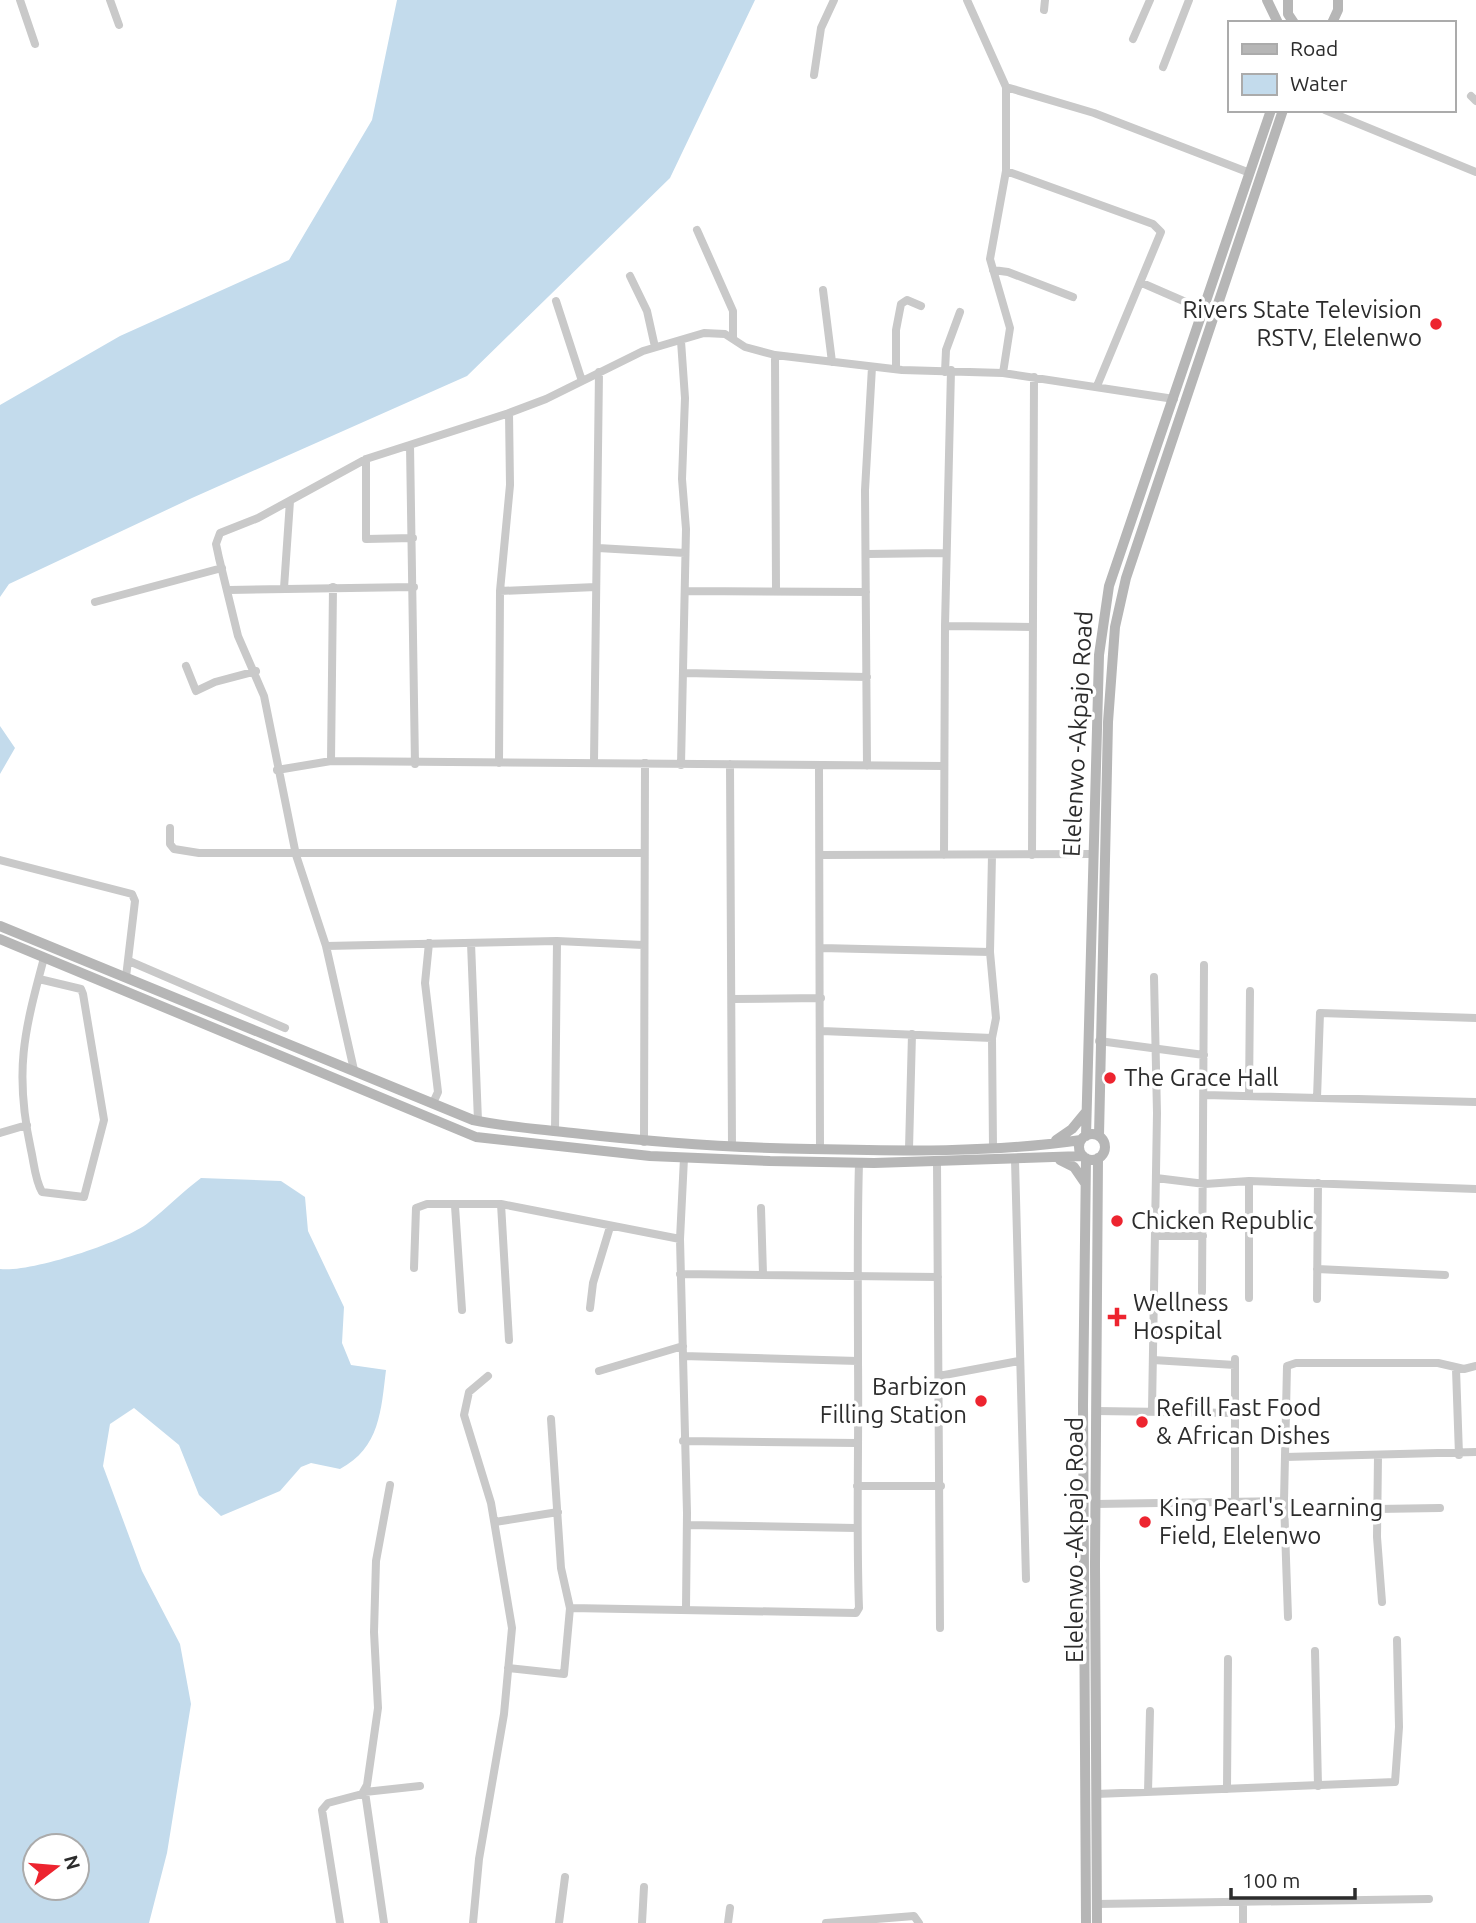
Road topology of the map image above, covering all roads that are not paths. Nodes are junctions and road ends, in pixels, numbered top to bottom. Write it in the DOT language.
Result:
graph roads {
  1 [pos="20,0"];
  2 [pos="110,0"];
  3 [pos="834,0"];
  4 [pos="967,0"];
  5 [pos="1045,0"];
  6 [pos="1150,0"];
  7 [pos="1189,0"];
  8 [pos="1267,0"];
  9 [pos="1338,0"];
  10 [pos="1285,2"];
  11 [pos="1044,10"];
  12 [pos="1277,21"];
  13 [pos="1293,21"];
  14 [pos="1333,21"];
  15 [pos="120,25"];
  16 [pos="1133,39"];
  17 [pos="35,44"];
  18 [pos="1163,67"];
  19 [pos="814,75"];
  20 [pos="1006,87"];
  21 [pos="1270,112"];
  22 [pos="1282,112"];
  23 [pos="1330,112"];
  24 [pos="1006,171"];
  25 [pos="1476,172"];
  26 [pos="1250,173"];
  27 [pos="697,230"];
  28 [pos="993,270"];
  29 [pos="631,276"];
  30 [pos="1142,283"];
  31 [pos="823,290"];
  32 [pos="1073,297"];
  33 [pos="556,301"];
  34 [pos="921,306"];
  35 [pos="1204,310"];
  36 [pos="960,312"];
  37 [pos="733,337"];
  38 [pos="681,341"];
  39 [pos="655,346"];
  40 [pos="775,355"];
  41 [pos="832,362"];
  42 [pos="872,366"];
  43 [pos="896,369"];
  44 [pos="948,371"];
  45 [pos="599,372"];
  46 [pos="1003,373"];
  47 [pos="1034,377"];
  48 [pos="582,381"];
  49 [pos="1097,386"];
  50 [pos="1174,399"];
  51 [pos="509,413"];
  52 [pos="410,444"];
  53 [pos="366,459"];
  54 [pos="290,501"];
  55 [pos="413,538"];
  56 [pos="598,548"];
  57 [pos="685,553"];
  58 [pos="946,553"];
  59 [pos="867,554"];
  60 [pos="222,568"];
  61 [pos="333,587"];
  62 [pos="414,587"];
  63 [pos="596,587"];
  64 [pos="284,588"];
  65 [pos="229,590"];
  66 [pos="776,590"];
  67 [pos="500,591"];
  68 [pos="685,591"];
  69 [pos="866,592"];
  70 [pos="94,602"];
  71 [pos="945,626"];
  72 [pos="1032,627"];
  73 [pos="186,666"];
  74 [pos="256,671"];
  75 [pos="685,673"];
  76 [pos="867,677"];
  77 [pos="331,761"];
  78 [pos="499,762"];
  79 [pos="594,762"];
  80 [pos="645,763"];
  81 [pos="415,764"];
  82 [pos="730,764"];
  83 [pos="681,765"];
  84 [pos="867,766"];
  85 [pos="944,766"];
  86 [pos="820,768"];
  87 [pos="277,770"];
  88 [pos="170,828"];
  89 [pos="643,853"];
  90 [pos="1093,854"];
  91 [pos="296,855"];
  92 [pos="821,855"];
  93 [pos="944,855"];
  94 [pos="992,855"];
  95 [pos="1032,855"];
  96 [pos="0,860"];
  97 [pos="0,926"];
  98 [pos="0,939"];
  99 [pos="557,942"];
  100 [pos="429,943"];
  101 [pos="471,943"];
  102 [pos="643,945"];
  103 [pos="326,946"];
  104 [pos="821,948"];
  105 [pos="990,952"];
  106 [pos="44,958"];
  107 [pos="130,961"];
  108 [pos="1204,965"];
  109 [pos="126,977"];
  110 [pos="1154,977"];
  111 [pos="38,979"];
  112 [pos="1250,991"];
  113 [pos="821,998"];
  114 [pos="733,999"];
  115 [pos="1476,1018"];
  116 [pos="285,1028"];
  117 [pos="822,1031"];
  118 [pos="912,1034"];
  119 [pos="992,1038"];
  120 [pos="1099,1041"];
  121 [pos="1155,1049"];
  122 [pos="1205,1055"];
  123 [pos="354,1070"];
  124 [pos="1205,1095"];
  125 [pos="1249,1096"];
  126 [pos="1317,1098"];
  127 [pos="1476,1102"];
  128 [pos="433,1103"];
  129 [pos="1086,1112"];
  130 [pos="478,1121"];
  131 [pos="27,1125"];
  132 [pos="555,1132"];
  133 [pos="0,1133"];
  134 [pos="1099,1136"];
  135 [pos="1084,1138"];
  136 [pos="643,1142"];
  137 [pos="1051,1143"];
  138 [pos="732,1147"];
  139 [pos="993,1148"];
  140 [pos="820,1149"];
  141 [pos="909,1149"];
  142 [pos="1085,1157"];
  143 [pos="684,1158"];
  144 [pos="1098,1158"];
  145 [pos="1058,1159"];
  146 [pos="1015,1160"];
  147 [pos="937,1162"];
  148 [pos="859,1163"];
  149 [pos="1156,1178"];
  150 [pos="1249,1181"];
  151 [pos="1085,1183"];
  152 [pos="1205,1184"];
  153 [pos="1318,1184"];
  154 [pos="1476,1189"];
  155 [pos="501,1205"];
  156 [pos="455,1206"];
  157 [pos="761,1208"];
  158 [pos="610,1227"];
  159 [pos="1155,1236"];
  160 [pos="1203,1237"];
  161 [pos="680,1239"];
  162 [pos="414,1268"];
  163 [pos="1317,1269"];
  164 [pos="680,1274"];
  165 [pos="763,1274"];
  166 [pos="1445,1275"];
  167 [pos="938,1277"];
  168 [pos="855,1278"];
  169 [pos="1202,1292"];
  170 [pos="1249,1298"];
  171 [pos="1317,1299"];
  172 [pos="590,1308"];
  173 [pos="462,1310"];
  174 [pos="509,1340"];
  175 [pos="683,1351"];
  176 [pos="1153,1360"];
  177 [pos="858,1361"];
  178 [pos="1019,1361"];
  179 [pos="1476,1366"];
  180 [pos="1457,1369"];
  181 [pos="599,1371"];
  182 [pos="488,1376"];
  183 [pos="939,1376"];
  184 [pos="1152,1410"];
  185 [pos="1096,1411"];
  186 [pos="1237,1413"];
  187 [pos="551,1419"];
  188 [pos="683,1441"];
  189 [pos="857,1443"];
  190 [pos="1476,1452"];
  191 [pos="1460,1455"];
  192 [pos="1378,1456"];
  193 [pos="1285,1457"];
  194 [pos="390,1485"];
  195 [pos="857,1486"];
  196 [pos="940,1486"];
  197 [pos="1236,1502"];
  198 [pos="1284,1502"];
  199 [pos="1095,1504"];
  200 [pos="1440,1508"];
  201 [pos="1377,1509"];
  202 [pos="558,1512"];
  203 [pos="495,1522"];
  204 [pos="687,1525"];
  205 [pos="856,1528"];
  206 [pos="1026,1579"];
  207 [pos="1382,1602"];
  208 [pos="570,1608"];
  209 [pos="686,1609"];
  210 [pos="1287,1617"];
  211 [pos="940,1628"];
  212 [pos="1398,1640"];
  213 [pos="1315,1651"];
  214 [pos="1228,1659"];
  215 [pos="508,1668"];
  216 [pos="1150,1711"];
  217 [pos="420,1786"];
  218 [pos="1318,1786"];
  219 [pos="1227,1789"];
  220 [pos="365,1792"];
  221 [pos="1148,1792"];
  222 [pos="1096,1794"];
  223 [pos="565,1877"];
  224 [pos="644,1887"];
  225 [pos="1429,1899"];
  226 [pos="1243,1902"];
  227 [pos="1097,1904"];
  228 [pos="730,1908"];
  229 [pos="340,1923"];
  230 [pos="384,1923"];
  231 [pos="473,1923"];
  232 [pos="559,1923"];
  233 [pos="642,1923"];
  234 [pos="728,1923"];
  235 [pos="825,1923"];
  236 [pos="919,1923"];
  237 [pos="1086,1923"];
  238 [pos="1097,1923"];
  239 [pos="1243,1923"];
  1 -- 17 [label="street"];
  2 -- 15 [label="street"];
  3 -- 19 [label="street"];
  4 -- 20 [label="street"];
  5 -- 11 [label="street"];
  6 -- 16 [label="street"];
  7 -- 18 [label="street"];
  8 -- 12 [label="main road"];
  9 -- 14 [label="main road"];
  10 -- 13 [label="main road"];
  20 -- 24 [label="street"];
  20 -- 26 [label="street"];
  21 -- 26 [label="main road, Elelenwo -Akpajo Road"];
  22 -- 120 [label="main road, Elelenwo -Akpajo Road"];
  23 -- 25 [label="street"];
  24 -- 28 [label="street"];
  24 -- 30 [label="street"];
  26 -- 35 [label="main road, Elelenwo -Akpajo Road"];
  27 -- 37 [label="street"];
  28 -- 32 [label="street"];
  28 -- 46 [label="street"];
  29 -- 39 [label="street"];
  30 -- 35 [label="street"];
  30 -- 49 [label="street"];
  31 -- 41 [label="street"];
  33 -- 48 [label="street"];
  34 -- 43 [label="street"];
  35 -- 50 [label="main road, Elelenwo -Akpajo Road"];
  36 -- 44 [label="street"];
  37 -- 38 [label="street"];
  37 -- 40 [label="street"];
  38 -- 39 [label="street"];
  38 -- 57 [label="street"];
  39 -- 45 [label="street"];
  40 -- 41 [label="street"];
  40 -- 66 [label="street"];
  41 -- 42 [label="street"];
  42 -- 43 [label="street"];
  42 -- 59 [label="street"];
  43 -- 44 [label="street"];
  44 -- 46 [label="street"];
  44 -- 58 [label="street"];
  45 -- 48 [label="street"];
  45 -- 56 [label="street"];
  46 -- 47 [label="street"];
  47 -- 49 [label="street"];
  47 -- 72 [label="street"];
  48 -- 51 [label="street"];
  49 -- 50 [label="street"];
  50 -- 90 [label="main road, Elelenwo -Akpajo Road"];
  51 -- 52 [label="street"];
  51 -- 67 [label="street"];
  52 -- 53 [label="street"];
  52 -- 55 [label="street"];
  53 -- 54 [label="street"];
  53 -- 55 [label="street"];
  54 -- 60 [label="street"];
  54 -- 64 [label="street"];
  55 -- 62 [label="street"];
  56 -- 57 [label="street"];
  56 -- 63 [label="street"];
  57 -- 68 [label="street"];
  58 -- 59 [label="street"];
  58 -- 71 [label="street"];
  59 -- 69 [label="street"];
  60 -- 65 [label="street"];
  60 -- 70 [label="street"];
  61 -- 62 [label="street"];
  61 -- 64 [label="street"];
  61 -- 77 [label="street"];
  62 -- 81 [label="street"];
  63 -- 67 [label="street"];
  63 -- 79 [label="street"];
  64 -- 65 [label="street"];
  65 -- 74 [label="street"];
  66 -- 68 [label="street"];
  66 -- 69 [label="street"];
  67 -- 78 [label="street"];
  68 -- 75 [label="street"];
  69 -- 76 [label="street"];
  71 -- 72 [label="street"];
  71 -- 85 [label="street"];
  72 -- 95 [label="street"];
  73 -- 74 [label="street"];
  74 -- 87 [label="street"];
  75 -- 76 [label="street"];
  75 -- 83 [label="street"];
  76 -- 84 [label="street"];
  77 -- 81 [label="street"];
  77 -- 87 [label="street"];
  78 -- 79 [label="street"];
  78 -- 81 [label="street"];
  79 -- 80 [label="street"];
  80 -- 83 [label="street"];
  80 -- 89 [label="street"];
  82 -- 83 [label="street"];
  82 -- 86 [label="street"];
  82 -- 114 [label="street"];
  84 -- 85 [label="street"];
  84 -- 86 [label="street"];
  85 -- 93 [label="street"];
  86 -- 92 [label="street"];
  87 -- 91 [label="street"];
  88 -- 91 [label="street"];
  89 -- 91 [label="street"];
  89 -- 102 [label="street"];
  90 -- 95 [label="street"];
  90 -- 129 [label="main road, Elelenwo -Akpajo Road"];
  91 -- 103 [label="street"];
  92 -- 93 [label="street"];
  92 -- 104 [label="street"];
  93 -- 94 [label="street"];
  94 -- 95 [label="street"];
  94 -- 105 [label="street"];
  96 -- 107 [label="street"];
  97 -- 109 [label="main road"];
  98 -- 106 [label="main road"];
  99 -- 101 [label="street"];
  99 -- 102 [label="street"];
  99 -- 132 [label="street"];
  100 -- 101 [label="street"];
  100 -- 103 [label="street"];
  100 -- 128 [label="street"];
  101 -- 130 [label="street"];
  102 -- 136 [label="street"];
  103 -- 123 [label="street"];
  104 -- 105 [label="street"];
  104 -- 113 [label="street"];
  105 -- 119 [label="street"];
  106 -- 111 [label="street"];
  106 -- 143 [label="main road"];
  107 -- 109 [label="street"];
  107 -- 116 [label="street"];
  108 -- 122 [label="street"];
  109 -- 123 [label="main road"];
  110 -- 121 [label="street"];
  111 -- 131 [label="street"];
  111 -- 131 [label="street"];
  112 -- 125 [label="street"];
  113 -- 114 [label="street"];
  113 -- 117 [label="street"];
  114 -- 138 [label="street"];
  115 -- 126 [label="street"];
  117 -- 118 [label="street"];
  117 -- 140 [label="street"];
  118 -- 119 [label="street"];
  118 -- 141 [label="street"];
  119 -- 139 [label="street"];
  120 -- 121 [label="street"];
  120 -- 134 [label="main road, Elelenwo -Akpajo Road"];
  121 -- 122 [label="street"];
  121 -- 149 [label="street"];
  122 -- 124 [label="street"];
  123 -- 128 [label="main road"];
  124 -- 125 [label="street"];
  124 -- 152 [label="street"];
  125 -- 126 [label="street"];
  126 -- 127 [label="street"];
  128 -- 130 [label="main road"];
  129 -- 135 [label="main road, Elelenwo -Akpajo Road"];
  129 -- 137 [label="main road"];
  130 -- 132 [label="main road"];
  131 -- 133 [label="street"];
  132 -- 136 [label="main road"];
  134 -- 135 [label="main road"];
  134 -- 144 [label="main road"];
  135 -- 137 [label="main road"];
  135 -- 142 [label="main road"];
  136 -- 138 [label="main road"];
  137 -- 139 [label="main road"];
  138 -- 140 [label="main road"];
  139 -- 141 [label="main road"];
  140 -- 141 [label="main road"];
  142 -- 144 [label="main road"];
  142 -- 145 [label="main road"];
  142 -- 151 [label="main road"];
  143 -- 148 [label="main road"];
  143 -- 161 [label="street"];
  144 -- 185 [label="main road, Elelenwo -Akpajo Road"];
  145 -- 146 [label="main road"];
  145 -- 151 [label="main road"];
  146 -- 147 [label="main road"];
  146 -- 178 [label="street"];
  147 -- 148 [label="main road"];
  147 -- 167 [label="street"];
  148 -- 168 [label="street"];
  149 -- 152 [label="street"];
  149 -- 159 [label="street"];
  150 -- 152 [label="street"];
  150 -- 153 [label="street"];
  150 -- 170 [label="street"];
  151 -- 237 [label="main road"];
  152 -- 160 [label="street"];
  153 -- 154 [label="street"];
  153 -- 163 [label="street"];
  155 -- 156 [label="street"];
  155 -- 158 [label="street"];
  155 -- 174 [label="street"];
  156 -- 162 [label="street"];
  156 -- 173 [label="street"];
  157 -- 165 [label="street"];
  158 -- 161 [label="street"];
  158 -- 172 [label="street"];
  159 -- 160 [label="street"];
  159 -- 176 [label="street"];
  160 -- 169 [label="street"];
  161 -- 164 [label="street"];
  163 -- 166 [label="street"];
  163 -- 171 [label="street"];
  164 -- 165 [label="street"];
  164 -- 175 [label="street"];
  165 -- 168 [label="street"];
  167 -- 168 [label="street"];
  167 -- 183 [label="street"];
  168 -- 177 [label="street"];
  175 -- 177 [label="street"];
  175 -- 181 [label="street"];
  175 -- 188 [label="street"];
  176 -- 184 [label="street"];
  176 -- 186 [label="street"];
  177 -- 189 [label="street"];
  178 -- 183 [label="street"];
  178 -- 206 [label="street"];
  179 -- 180 [label="street"];
  180 -- 191 [label="street"];
  180 -- 193 [label="street"];
  182 -- 203 [label="street"];
  183 -- 196 [label="street"];
  184 -- 185 [label="street"];
  184 -- 186 [label="street"];
  185 -- 199 [label="main road, Elelenwo -Akpajo Road"];
  186 -- 197 [label="street"];
  187 -- 202 [label="street"];
  188 -- 189 [label="street"];
  188 -- 204 [label="street"];
  189 -- 195 [label="street"];
  190 -- 191 [label="street"];
  191 -- 192 [label="street"];
  192 -- 193 [label="street"];
  192 -- 201 [label="street"];
  193 -- 198 [label="street"];
  194 -- 220 [label="street"];
  195 -- 196 [label="street"];
  195 -- 205 [label="street"];
  196 -- 211 [label="street"];
  197 -- 198 [label="street"];
  197 -- 199 [label="street"];
  198 -- 210 [label="street"];
  199 -- 222 [label="main road, Elelenwo -Akpajo Road"];
  200 -- 201 [label="street"];
  201 -- 207 [label="street"];
  202 -- 203 [label="street"];
  202 -- 208 [label="street"];
  203 -- 215 [label="street"];
  204 -- 205 [label="street"];
  204 -- 209 [label="street"];
  205 -- 209 [label="street"];
  208 -- 209 [label="street"];
  208 -- 215 [label="street"];
  212 -- 218 [label="street"];
  213 -- 218 [label="street"];
  214 -- 219 [label="street"];
  215 -- 231 [label="street"];
  216 -- 221 [label="street"];
  217 -- 220 [label="street"];
  218 -- 219 [label="street"];
  219 -- 221 [label="street"];
  220 -- 229 [label="street"];
  220 -- 230 [label="street"];
  221 -- 222 [label="street"];
  222 -- 227 [label="main road, Elelenwo -Akpajo Road"];
  223 -- 232 [label="street"];
  224 -- 233 [label="street"];
  225 -- 226 [label="street"];
  226 -- 227 [label="street"];
  226 -- 239 [label="street"];
  227 -- 238 [label="main road, Elelenwo -Akpajo Road"];
  228 -- 234 [label="street"];
  235 -- 236 [label="street"];
}
